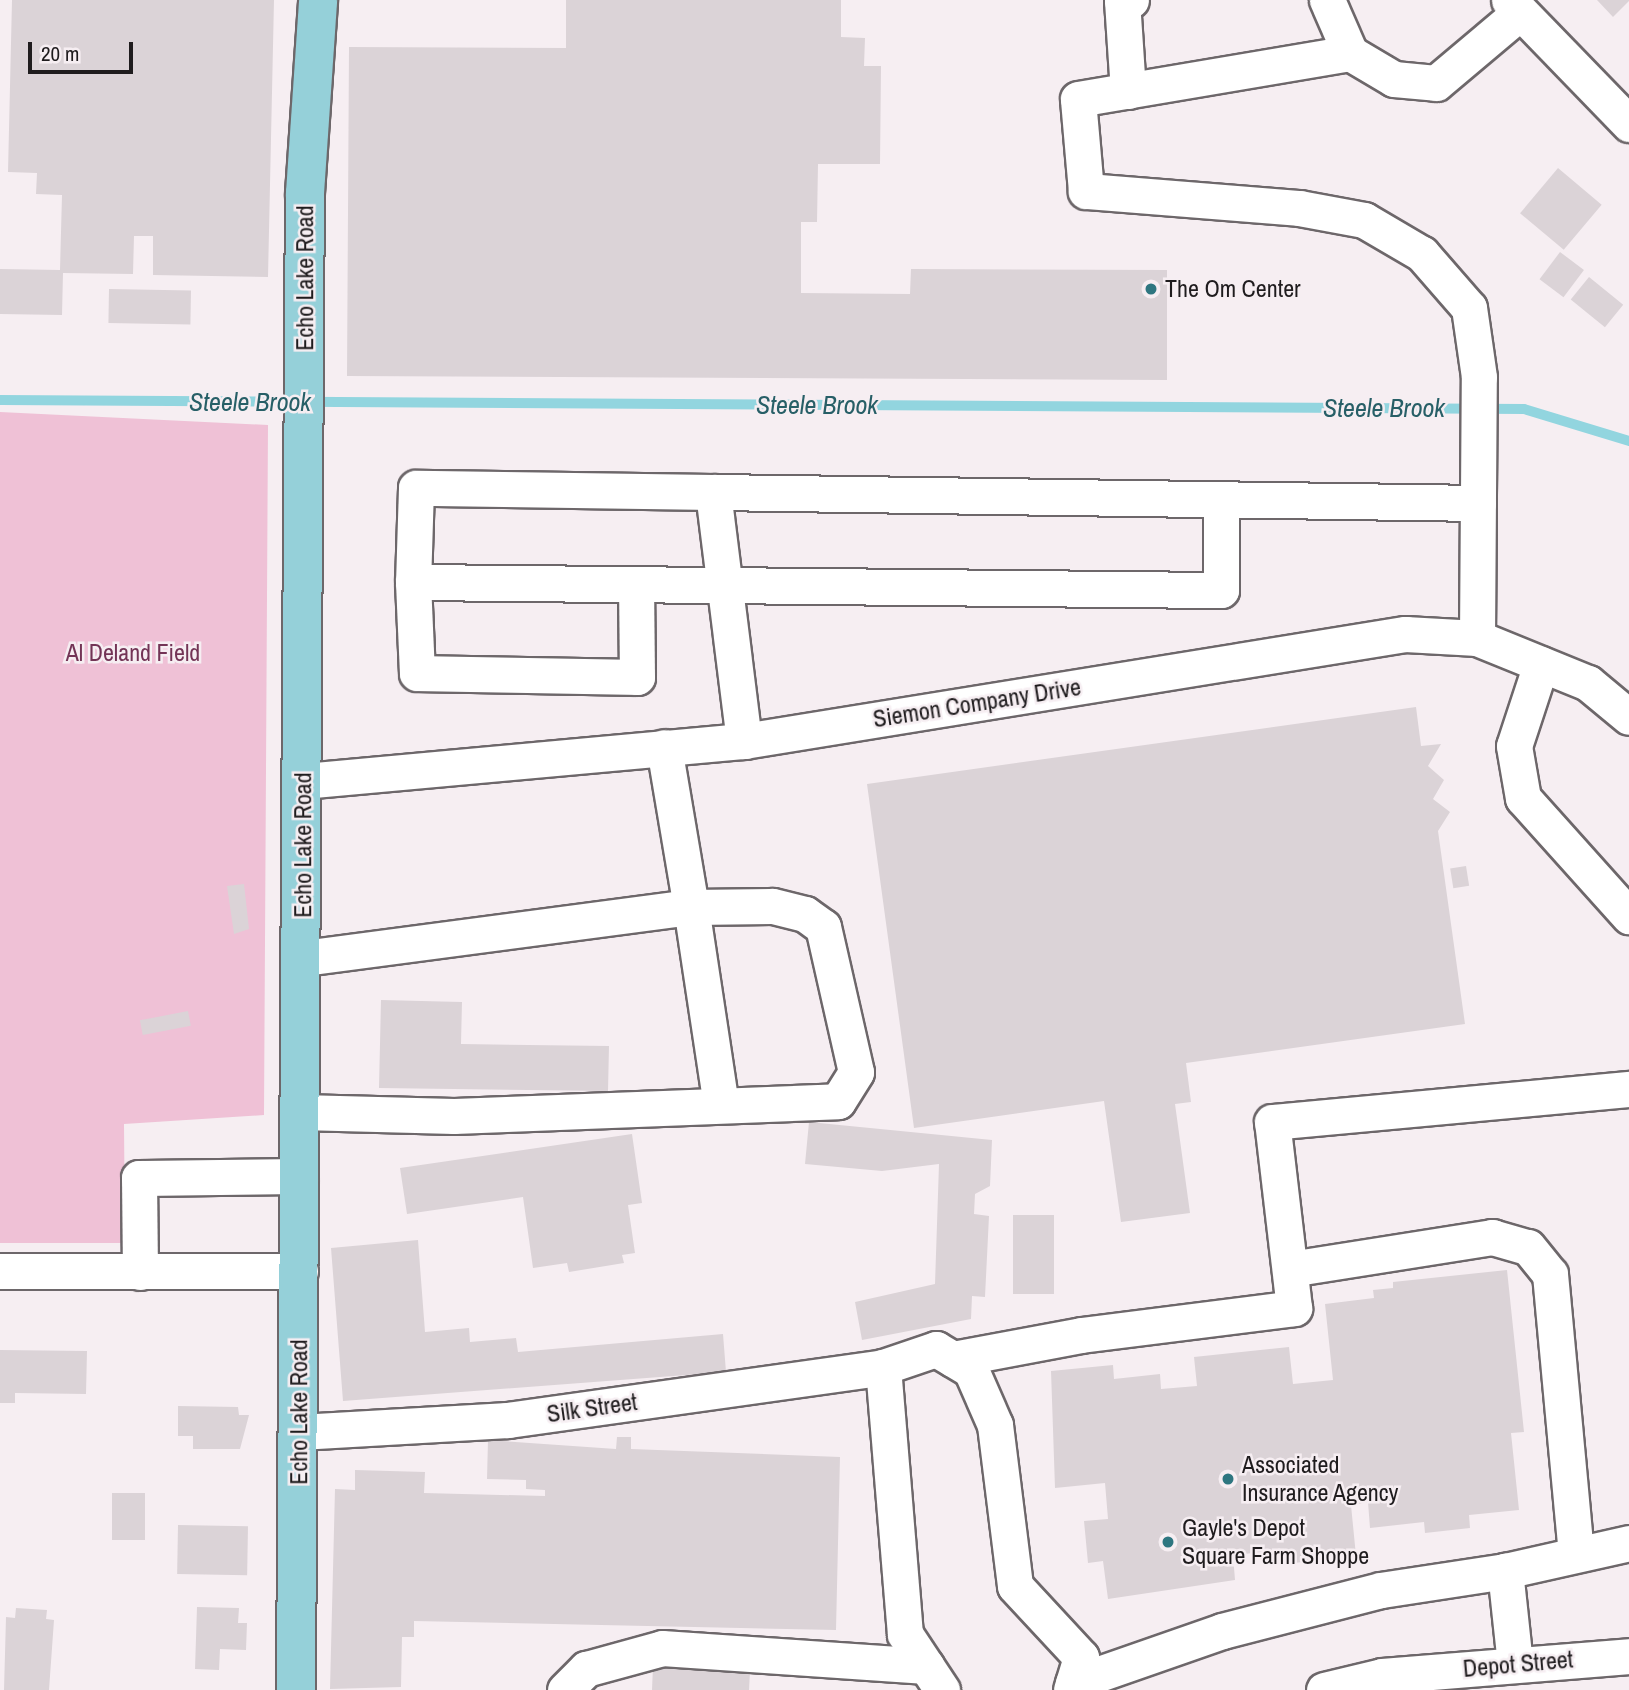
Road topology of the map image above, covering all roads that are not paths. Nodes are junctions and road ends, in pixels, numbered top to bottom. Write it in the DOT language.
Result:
graph roads {
  1 [pos="318,0"];
  2 [pos="1131,0"];
  3 [pos="1327,0"];
  4 [pos="1514,7"];
  5 [pos="1350,53"];
  6 [pos="1128,91"];
  7 [pos="1629,124"];
  8 [pos="713,492"];
  9 [pos="1221,499"];
  10 [pos="1478,503"];
  11 [pos="413,582"];
  12 [pos="636,587"];
  13 [pos="725,589"];
  14 [pos="1476,638"];
  15 [pos="1541,664"];
  16 [pos="1629,717"];
  17 [pos="744,741"];
  18 [pos="664,747"];
  19 [pos="303,780"];
  20 [pos="691,906"];
  21 [pos="1629,916"];
  22 [pos="303,958"];
  23 [pos="1629,1089"];
  24 [pos="721,1105"];
  25 [pos="300,1112"];
  26 [pos="300,1176"];
  27 [pos="1290,1269"];
  28 [pos="0,1271"];
  29 [pos="300,1271"];
  30 [pos="140,1272"];
  31 [pos="953,1359"];
  32 [pos="883,1367"];
  33 [pos="299,1432"];
  34 [pos="1629,1543"];
  35 [pos="1576,1554"];
  36 [pos="1506,1571"];
  37 [pos="1629,1656"];
  38 [pos="1516,1664"];
  39 [pos="934,1678"];
  40 [pos="1072,1686"];
  41 [pos="296,1690"];
  42 [pos="565,1690"];
  43 [pos="1324,1690"];
  1 -- 19 [label="main road, Echo Lake Road"];
  2 -- 6 [label="street"];
  3 -- 5 [label="street"];
  4 -- 5 [label="street"];
  4 -- 7 [label="street"];
  5 -- 6 [label="street"];
  6 -- 10 [label="street"];
  8 -- 9 [label="street"];
  8 -- 11 [label="street"];
  8 -- 13 [label="street"];
  9 -- 10 [label="street"];
  9 -- 13 [label="street"];
  10 -- 14 [label="street"];
  11 -- 12 [label="street"];
  11 -- 12 [label="street"];
  12 -- 13 [label="street"];
  13 -- 17 [label="street"];
  14 -- 15 [label="street, Siemon Company Drive"];
  14 -- 17 [label="street, Siemon Company Drive"];
  15 -- 16 [label="street, Siemon Company Drive"];
  15 -- 21 [label="street"];
  17 -- 18 [label="street, Siemon Company Drive"];
  18 -- 19 [label="street, Siemon Company Drive"];
  18 -- 20 [label="street"];
  19 -- 22 [label="main road, Echo Lake Road"];
  20 -- 22 [label="street"];
  20 -- 24 [label="street"];
  20 -- 24 [label="street"];
  22 -- 25 [label="main road, Echo Lake Road"];
  23 -- 27 [label="street"];
  24 -- 25 [label="street"];
  25 -- 26 [label="main road, Echo Lake Road"];
  26 -- 29 [label="main road, Echo Lake Road"];
  26 -- 30 [label="street"];
  27 -- 31 [label="street, Silk Street"];
  27 -- 35 [label="street"];
  28 -- 30 [label="street"];
  29 -- 30 [label="street"];
  29 -- 33 [label="main road, Echo Lake Road"];
  31 -- 32 [label="street, Silk Street"];
  31 -- 40 [label="street"];
  32 -- 33 [label="street, Silk Street"];
  32 -- 39 [label="street"];
  33 -- 41 [label="main road, Echo Lake Road"];
  34 -- 35 [label="street"];
  35 -- 36 [label="street"];
  36 -- 38 [label="street"];
  36 -- 40 [label="street"];
  37 -- 38 [label="street, Depot Street"];
  38 -- 43 [label="street, Depot Street"];
  39 -- 42 [label="street"];
}
